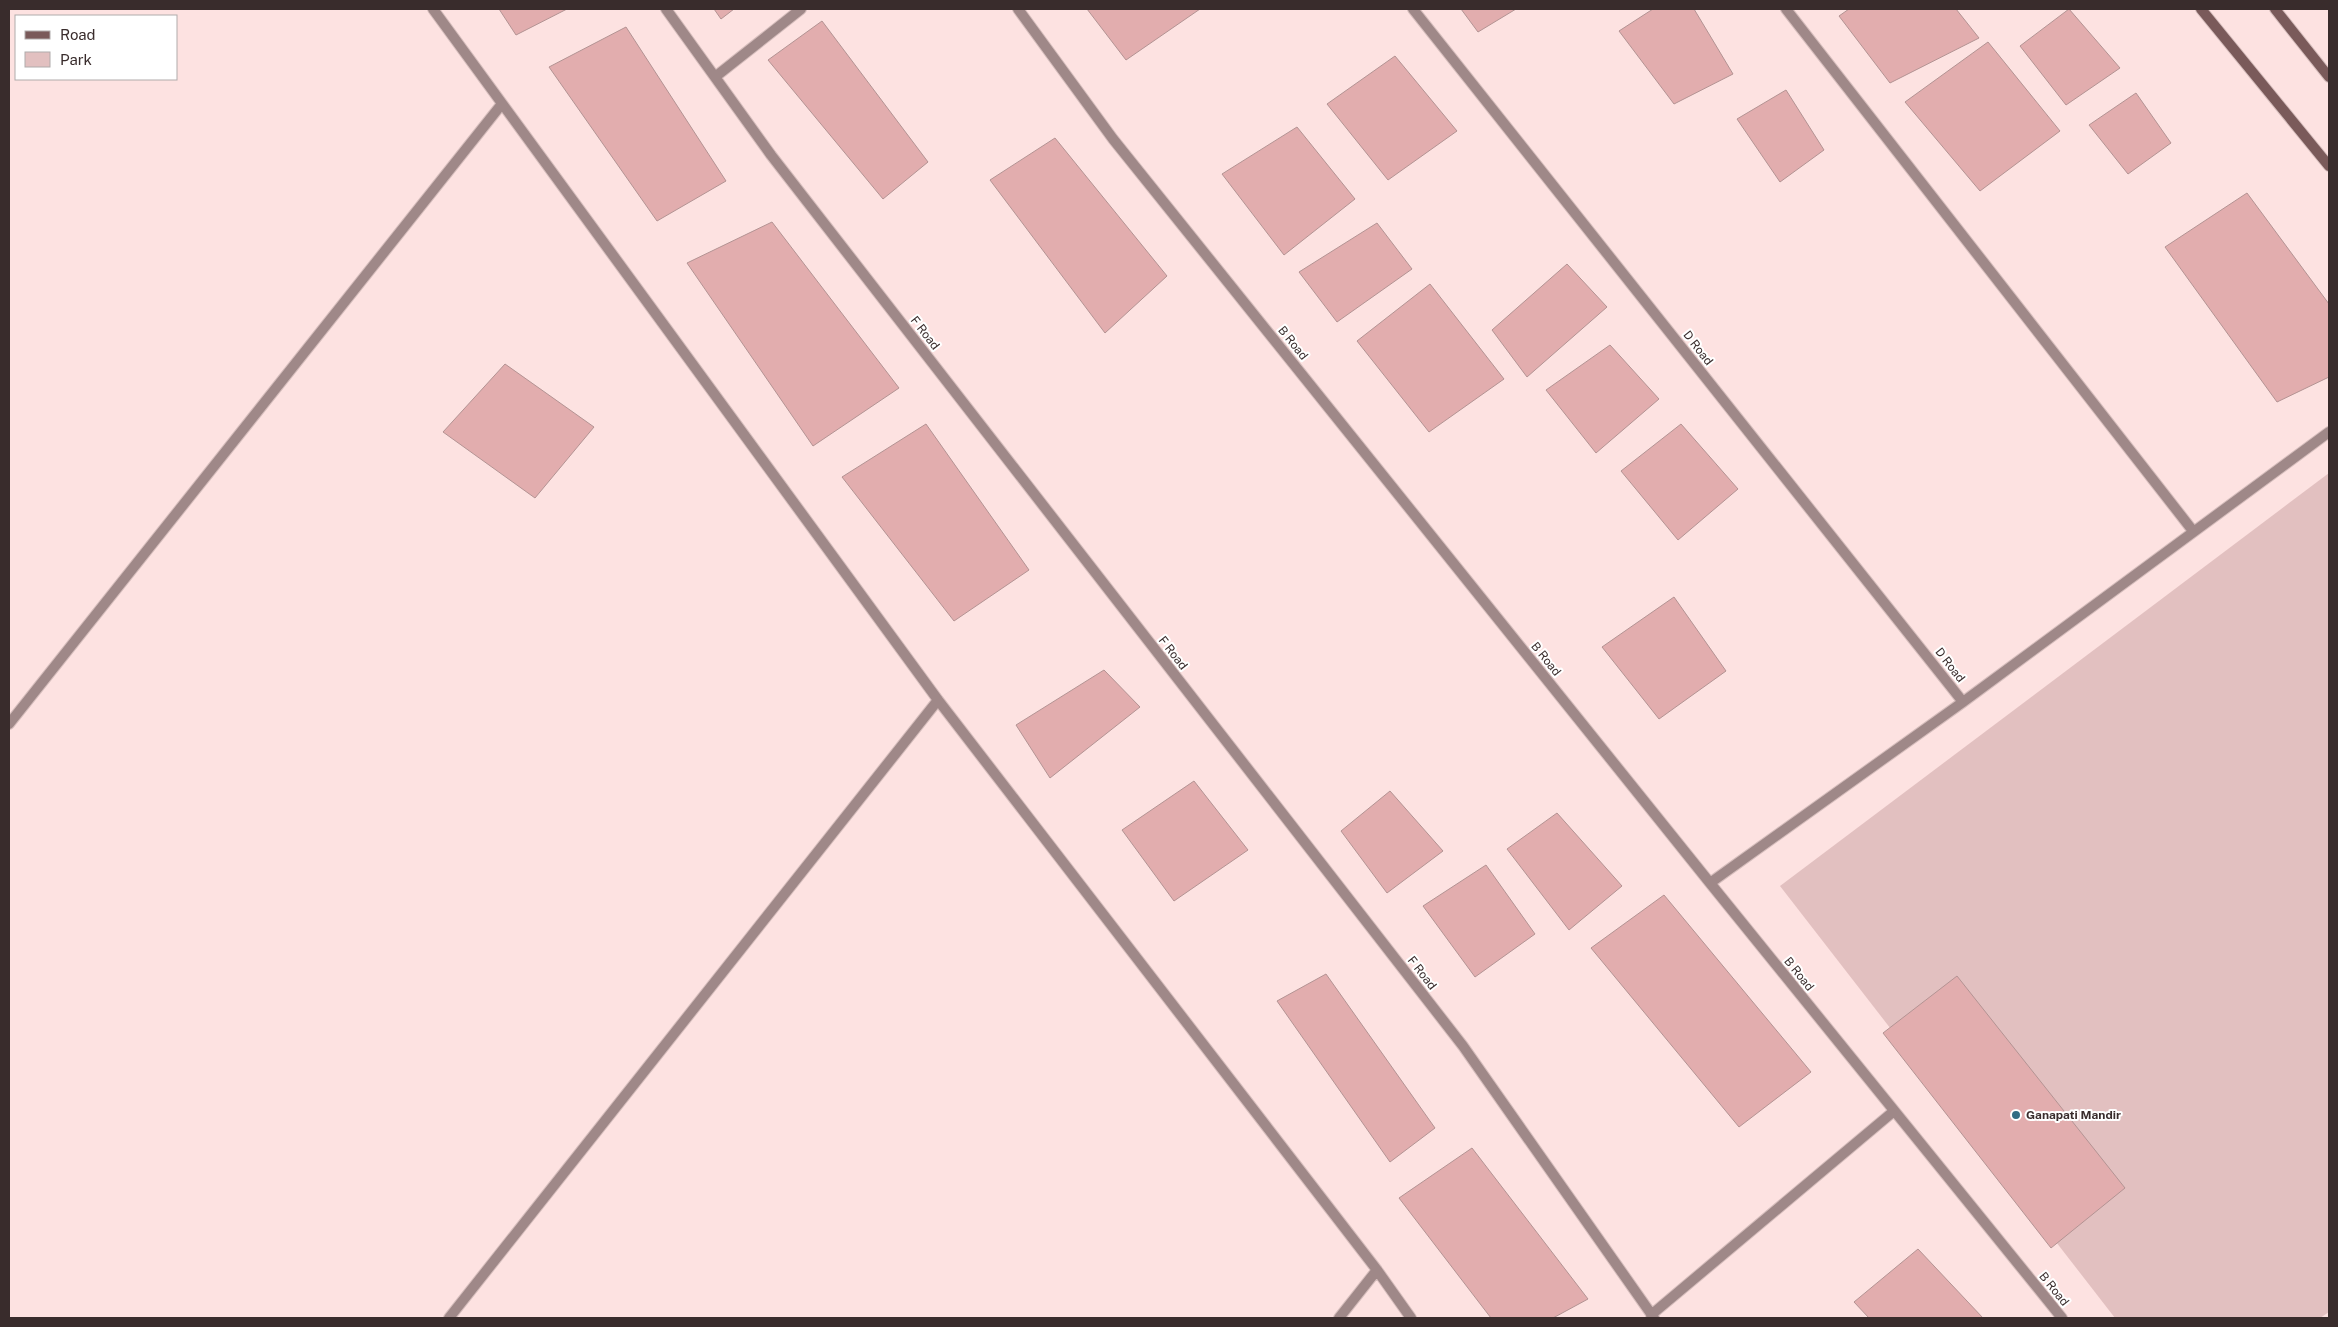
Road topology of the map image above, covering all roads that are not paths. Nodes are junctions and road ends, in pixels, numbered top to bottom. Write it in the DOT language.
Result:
graph roads {
  1 [pos="433,9"];
  2 [pos="666,9"];
  3 [pos="801,9"];
  4 [pos="1018,9"];
  5 [pos="1413,9"];
  6 [pos="1786,9"];
  7 [pos="2201,9"];
  8 [pos="2275,9"];
  9 [pos="715,77"];
  10 [pos="2329,77"];
  11 [pos="501,105"];
  12 [pos="2329,166"];
  13 [pos="2329,432"];
  14 [pos="2194,531"];
  15 [pos="938,700"];
  16 [pos="1963,702"];
  17 [pos="9,724"];
  18 [pos="1710,883"];
  19 [pos="1894,1111"];
  20 [pos="1376,1270"];
  21 [pos="1652,1316"];
  22 [pos="449,1318"];
  23 [pos="1339,1318"];
  24 [pos="1411,1318"];
  25 [pos="2062,1318"];
  1 -- 11 [label="street"];
  2 -- 9 [label="street, F Road"];
  3 -- 9 [label="street"];
  4 -- 18 [label="street, B Road"];
  5 -- 16 [label="street, D Road"];
  6 -- 14 [label="street"];
  7 -- 12 [label="main road"];
  8 -- 10 [label="main road"];
  9 -- 21 [label="street, F Road"];
  11 -- 15 [label="street"];
  11 -- 17 [label="street"];
  13 -- 14 [label="street"];
  14 -- 16 [label="street"];
  15 -- 20 [label="street"];
  15 -- 22 [label="street"];
  16 -- 18 [label="street"];
  18 -- 19 [label="street, B Road"];
  19 -- 21 [label="street"];
  19 -- 25 [label="street, B Road"];
  20 -- 23 [label="street"];
  20 -- 24 [label="street"];
}
